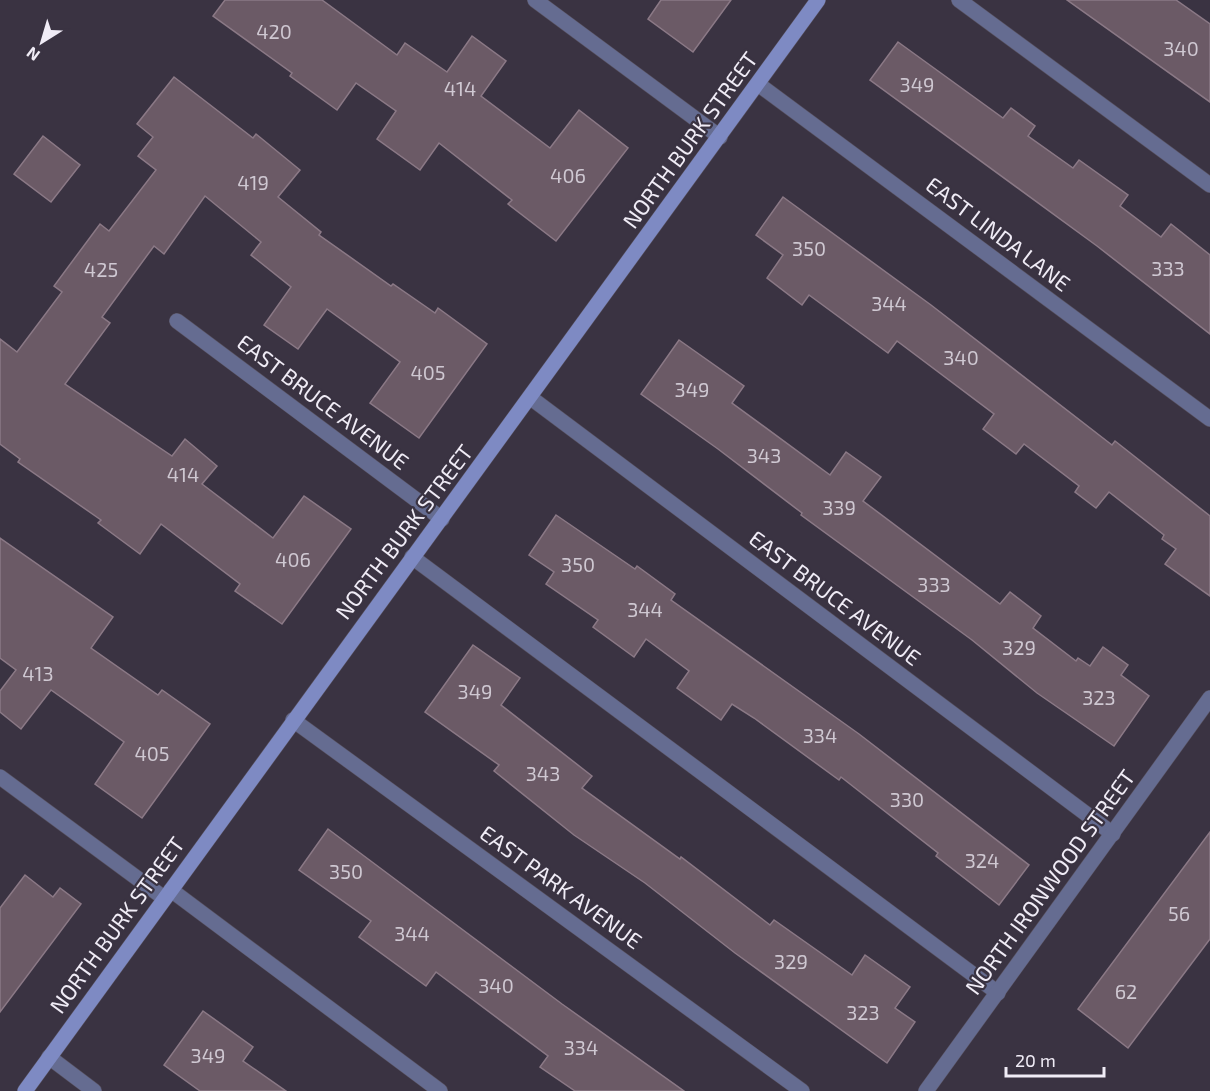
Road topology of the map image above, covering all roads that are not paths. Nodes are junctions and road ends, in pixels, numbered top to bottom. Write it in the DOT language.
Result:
graph roads {
  1 [pos="535,0"];
  2 [pos="818,0"];
  3 [pos="959,0"];
  4 [pos="758,84"];
  5 [pos="720,137"];
  6 [pos="1210,185"];
  7 [pos="177,321"];
  8 [pos="531,398"];
  9 [pos="1210,419"];
  10 [pos="442,519"];
  11 [pos="412,557"];
  12 [pos="1210,698"];
  13 [pos="293,720"];
  14 [pos="0,777"];
  15 [pos="1113,834"];
  16 [pos="168,894"];
  17 [pos="998,993"];
  18 [pos="49,1057"];
  19 [pos="26,1091"];
  20 [pos="94,1091"];
  21 [pos="440,1091"];
  22 [pos="802,1091"];
  23 [pos="926,1091"];
  1 -- 5 [label="street"];
  2 -- 4 [label="street, NORTH BURK STREET"];
  3 -- 6 [label="street"];
  4 -- 5 [label="street, NORTH BURK STREET"];
  4 -- 9 [label="street, EAST LINDA LANE"];
  5 -- 8 [label="street, NORTH BURK STREET"];
  7 -- 10 [label="street, EAST BRUCE AVENUE"];
  8 -- 10 [label="street, NORTH BURK STREET"];
  8 -- 15 [label="street, EAST BRUCE AVENUE"];
  10 -- 11 [label="street, NORTH BURK STREET"];
  11 -- 13 [label="street, NORTH BURK STREET"];
  11 -- 17 [label="street"];
  12 -- 15 [label="street, NORTH IRONWOOD STREET"];
  13 -- 16 [label="street, NORTH BURK STREET"];
  13 -- 22 [label="street, EAST PARK AVENUE"];
  14 -- 16 [label="street"];
  15 -- 17 [label="street, NORTH IRONWOOD STREET"];
  16 -- 18 [label="street, NORTH BURK STREET"];
  16 -- 21 [label="street"];
  17 -- 23 [label="street, NORTH IRONWOOD STREET"];
  18 -- 19 [label="street, NORTH BURK STREET"];
  18 -- 20 [label="street"];
}
